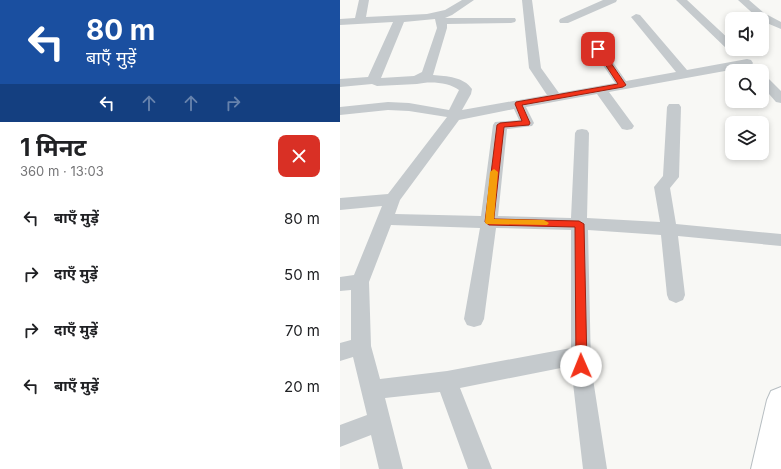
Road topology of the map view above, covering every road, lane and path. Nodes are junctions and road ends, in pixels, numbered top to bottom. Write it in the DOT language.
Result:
graph roads {
  1 [pos="364,0"];
  2 [pos="469,0"];
  3 [pos="527,0"];
  4 [pos="581,0"];
  5 [pos="612,0"];
  6 [pos="681,0"];
  7 [pos="743,0"];
  8 [pos="586,12"];
  9 [pos="636,17"];
  10 [pos="400,18"];
  11 [pos="440,18"];
  12 [pos="511,20"];
  13 [pos="360,21"];
  14 [pos="564,21"];
  15 [pos="340,22"];
  16 [pos="781,26"];
  17 [pos="590,37"];
  18 [pos="725,42"];
  19 [pos="739,56"];
  20 [pos="748,64"];
  21 [pos="725,70"];
  22 [pos="684,74"];
  23 [pos="422,78"];
  24 [pos="376,80"];
  25 [pos="340,83"];
  26 [pos="623,85"];
  27 [pos="769,86"];
  28 [pos="600,89"];
  29 [pos="555,97"];
  30 [pos="781,98"];
  31 [pos="518,104"];
  32 [pos="674,107"];
  33 [pos="340,111"];
  34 [pos="456,114"];
  35 [pos="627,126"];
  36 [pos="582,133"];
  37 [pos="393,199"];
  38 [pos="340,204"];
  39 [pos="385,218"];
  40 [pos="489,222"];
  41 [pos="579,224"];
  42 [pos="669,230"];
  43 [pos="781,240"];
  44 [pos="360,282"];
  45 [pos="340,284"];
  46 [pos="676,295"];
  47 [pos="474,319"];
  48 [pos="361,346"];
  49 [pos="340,352"];
  50 [pos="581,355"];
  51 [pos="447,381"];
  52 [pos="372,390"];
  53 [pos="781,400"];
  54 [pos="380,421"];
  55 [pos="340,436"];
  56 [pos="391,469"];
  57 [pos="480,469"];
  58 [pos="595,469"];
  59 [pos="766,469"];
  1 -- 13 [label="street"];
  2 -- 11 [label="street"];
  3 -- 29 [label="street"];
  4 -- 8 [label="street"];
  5 -- 8 [label="street"];
  6 -- 18 [label="street"];
  7 -- 16 [label="street"];
  8 -- 14 [label="street"];
  9 -- 22 [label="street"];
  10 -- 11 [label="street"];
  10 -- 13 [label="street"];
  10 -- 24 [label="street"];
  11 -- 12 [label="street"];
  11 -- 23 [label="street"];
  13 -- 15 [label="street"];
  17 -- 26 [label="street"];
  19 -- 20 [label="street"];
  21 -- 22 [label="street"];
  22 -- 26 [label="street"];
  23 -- 24 [label="street"];
  23 -- 34 [label="street"];
  24 -- 25 [label="street"];
  26 -- 28 [label="street"];
  27 -- 30 [label="street"];
  28 -- 29 [label="street"];
  28 -- 35 [label="street"];
  29 -- 31 [label="street"];
  31 -- 34 [label="street"];
  31 -- 40 [label="street"];
  32 -- 42 [label="street"];
  33 -- 34 [label="street"];
  34 -- 37 [label="street"];
  36 -- 41 [label="street"];
  37 -- 38 [label="street"];
  37 -- 39 [label="street"];
  39 -- 40 [label="street"];
  39 -- 44 [label="street"];
  40 -- 41 [label="street"];
  40 -- 47 [label="street"];
  41 -- 42 [label="street"];
  41 -- 50 [label="street"];
  42 -- 43 [label="street"];
  42 -- 46 [label="street"];
  44 -- 45 [label="street"];
  44 -- 48 [label="street"];
  48 -- 49 [label="street"];
  48 -- 52 [label="street"];
  50 -- 51 [label="street"];
  50 -- 58 [label="street"];
  51 -- 52 [label="street"];
  51 -- 57 [label="street"];
  52 -- 54 [label="street"];
  53 -- 59 [label="main road"];
  54 -- 55 [label="street"];
  54 -- 56 [label="street"];
}
